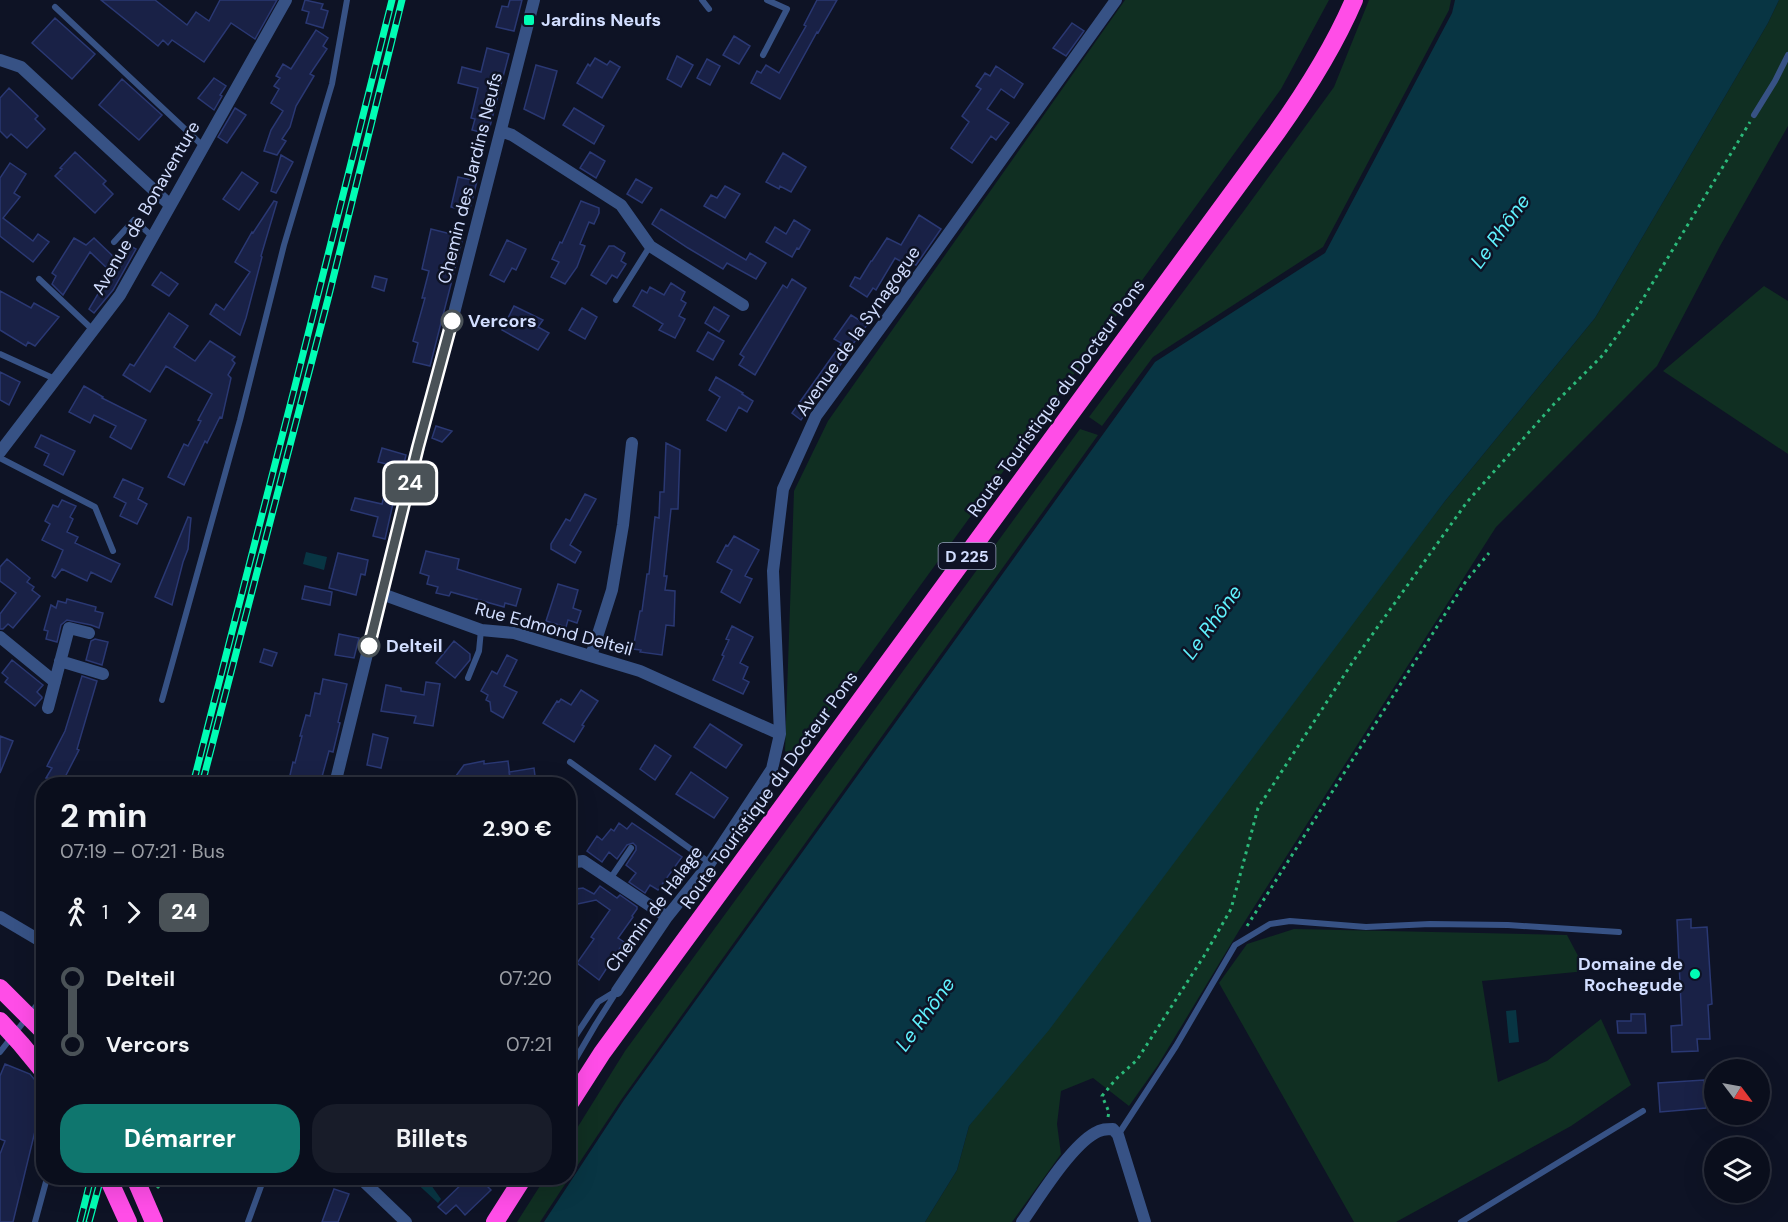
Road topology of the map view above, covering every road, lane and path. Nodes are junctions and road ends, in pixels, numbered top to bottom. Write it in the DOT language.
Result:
graph roads {
  1 [pos="286,0"];
  2 [pos="347,0"];
  3 [pos="534,0"];
  4 [pos="702,0"];
  5 [pos="768,0"];
  6 [pos="1116,0"];
  7 [pos="1354,0"];
  8 [pos="55,7"];
  9 [pos="709,9"];
  10 [pos="1788,55"];
  11 [pos="763,56"];
  12 [pos="0,60"];
  13 [pos="1754,115"];
  14 [pos="501,131"];
  15 [pos="203,146"];
  16 [pos="170,205"];
  17 [pos="153,237"];
  18 [pos="114,242"];
  19 [pos="650,246"];
  20 [pos="39,279"];
  21 [pos="616,300"];
  22 [pos="743,305"];
  23 [pos="93,330"];
  24 [pos="0,354"];
  25 [pos="55,379"];
  26 [pos="632,443"];
  27 [pos="0,452"];
  28 [pos="0,458"];
  29 [pos="113,551"];
  30 [pos="1489,553"];
  31 [pos="382,594"];
  32 [pos="481,630"];
  33 [pos="88,633"];
  34 [pos="0,637"];
  35 [pos="591,656"];
  36 [pos="60,661"];
  37 [pos="103,674"];
  38 [pos="468,678"];
  39 [pos="55,682"];
  40 [pos="162,700"];
  41 [pos="48,708"];
  42 [pos="780,734"];
  43 [pos="570,762"];
  44 [pos="772,769"];
  45 [pos="337,777"];
  46 [pos="631,848"];
  47 [pos="576,862"];
  48 [pos="710,863"];
  49 [pos="610,879"];
  50 [pos="0,917"];
  51 [pos="667,917"];
  52 [pos="1619,932"];
  53 [pos="36,938"];
  54 [pos="1235,945"];
  55 [pos="0,988"];
  56 [pos="617,991"];
  57 [pos="36,1008"];
  58 [pos="0,1021"];
  59 [pos="36,1024"];
  60 [pos="576,1035"];
  61 [pos="1,1050"];
  62 [pos="576,1058"];
  63 [pos="36,1062"];
  64 [pos="576,1094"];
  65 [pos="1643,1111"];
  66 [pos="1106,1129"];
  67 [pos="1118,1135"];
  68 [pos="45,1185"];
  69 [pos="111,1185"];
  70 [pos="138,1185"];
  71 [pos="160,1185"];
  72 [pos="261,1185"];
  73 [pos="367,1185"];
  74 [pos="519,1185"];
  75 [pos="157,1188"];
  76 [pos="35,1222"];
  77 [pos="128,1222"];
  78 [pos="154,1222"];
  79 [pos="248,1222"];
  80 [pos="406,1222"];
  81 [pos="495,1222"];
  82 [pos="1023,1222"];
  83 [pos="1145,1222"];
  84 [pos="1461,1222"];
  1 -- 15 [label="street, Avenue de Bonaventure"];
  2 -- 40 [label="lane"];
  3 -- 14 [label="street, Chemin des Jardins Neufs"];
  4 -- 9 [label="lane"];
  5 -- 11 [label="lane"];
  6 -- 42 [label="street, Avenue de la Synagogue"];
  7 -- 64 [label="highway, Route Touristique du Docteur Pons / D 225"];
  8 -- 15 [label="lane"];
  10 -- 13 [label="lane"];
  12 -- 16 [label="street"];
  13 -- 66 [label="path"];
  14 -- 19 [label="street"];
  14 -- 31 [label="street, Chemin des Jardins Neufs"];
  15 -- 16 [label="street, Avenue de Bonaventure"];
  16 -- 17 [label="street, Avenue de Bonaventure"];
  17 -- 18 [label="lane"];
  17 -- 23 [label="street, Avenue de Bonaventure"];
  19 -- 21 [label="lane"];
  19 -- 22 [label="street"];
  20 -- 23 [label="lane"];
  23 -- 25 [label="street, Avenue de Bonaventure"];
  24 -- 25 [label="lane"];
  25 -- 27 [label="street, Avenue de Bonaventure"];
  26 -- 35 [label="street"];
  28 -- 29 [label="lane"];
  30 -- 54 [label="path"];
  31 -- 32 [label="street, Rue Edmond Delteil"];
  31 -- 45 [label="street, Chemin des Jardins Neufs"];
  32 -- 35 [label="street, Rue Edmond Delteil"];
  32 -- 38 [label="lane"];
  33 -- 36 [label="street"];
  34 -- 39 [label="street"];
  35 -- 42 [label="street, Rue Edmond Delteil"];
  36 -- 37 [label="street"];
  36 -- 39 [label="street"];
  39 -- 41 [label="street"];
  42 -- 44 [label="street, Avenue de la Synagogue"];
  43 -- 48 [label="lane"];
  44 -- 48 [label="street, Chemin de Halage"];
  46 -- 49 [label="lane"];
  47 -- 49 [label="street"];
  48 -- 51 [label="street, Chemin de Halage"];
  49 -- 51 [label="street"];
  50 -- 53 [label="street"];
  51 -- 56 [label="street, Chemin de Halage"];
  52 -- 54 [label="lane"];
  54 -- 67 [label="lane"];
  55 -- 59 [label="highway, bridge"];
  56 -- 60 [label="lane"];
  56 -- 62 [label="lane, Chemin de Halage"];
  57 -- 61 [label="lane"];
  58 -- 63 [label="highway, bridge"];
  65 -- 84 [label="lane"];
  66 -- 67 [label="street"];
  66 -- 82 [label="street"];
  67 -- 83 [label="street"];
  68 -- 76 [label="lane"];
  69 -- 77 [label="highway, bridge"];
  70 -- 78 [label="highway, bridge"];
  71 -- 75 [label="path"];
  72 -- 79 [label="lane"];
  73 -- 80 [label="street"];
  74 -- 81 [label="highway"];
}
